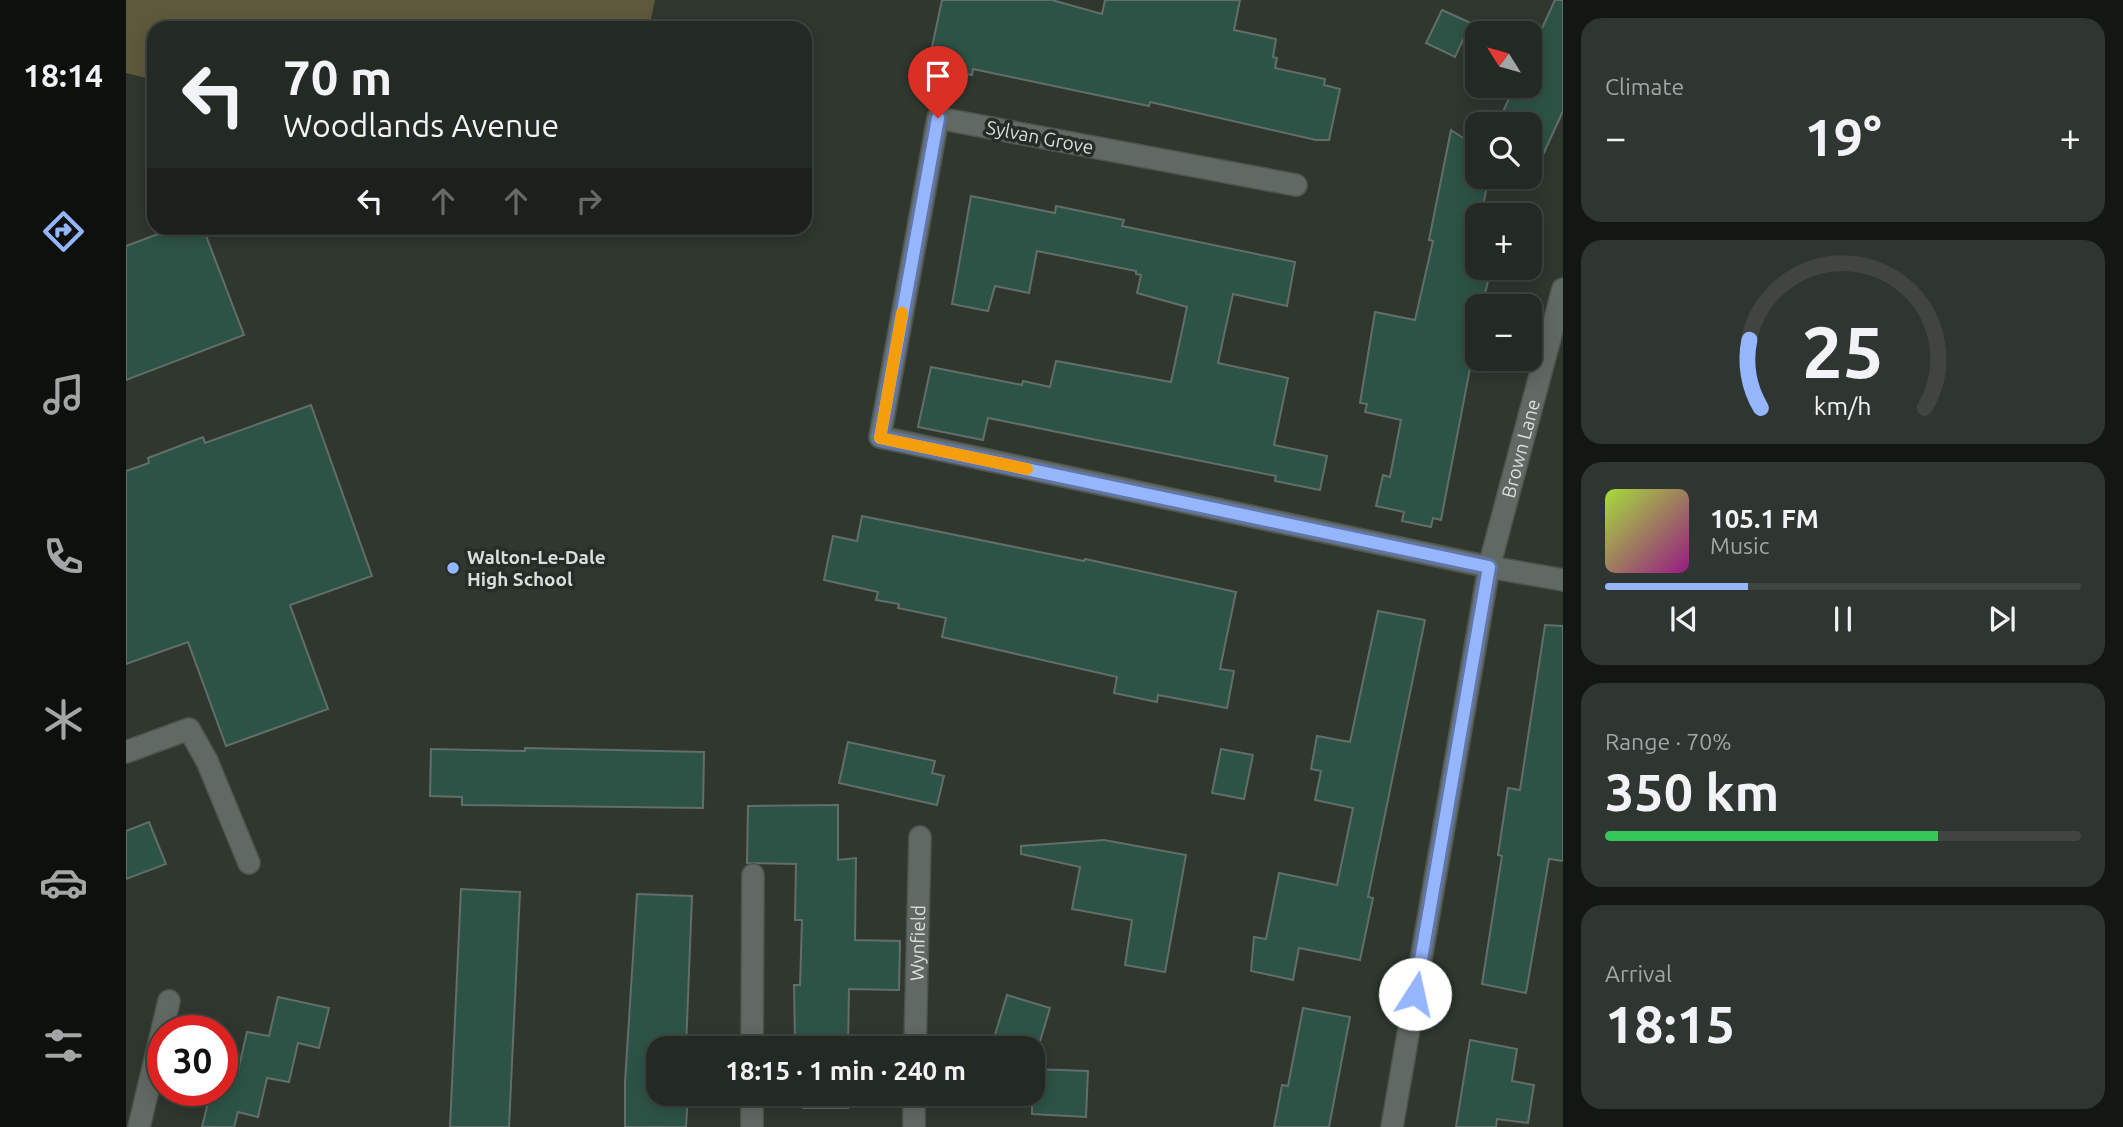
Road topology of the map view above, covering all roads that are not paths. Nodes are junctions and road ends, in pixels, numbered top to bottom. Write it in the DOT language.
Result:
graph roads {
  1 [pos="1296,185"];
  2 [pos="1563,289"];
  3 [pos="1489,567"];
  4 [pos="1563,580"];
  5 [pos="126,752"];
  6 [pos="920,837"];
  7 [pos="249,863"];
  8 [pos="753,875"];
  9 [pos="169,1001"];
  10 [pos="752,1036"];
  11 [pos="915,1036"];
  12 [pos="752,1106"];
  13 [pos="914,1106"];
  14 [pos="139,1127"];
  15 [pos="752,1127"];
  16 [pos="914,1127"];
  17 [pos="1392,1127"];
  1 -- 3 [label="street, Sylvan Grove"];
  2 -- 3 [label="street, Brown Lane"];
  3 -- 4 [label="street"];
  3 -- 17 [label="street, Brown Lane"];
  5 -- 7 [label="street"];
  6 -- 11 [label="street, Wynfield"];
  8 -- 10 [label="street"];
  9 -- 14 [label="street"];
  12 -- 15 [label="street"];
  13 -- 16 [label="street"];
}
